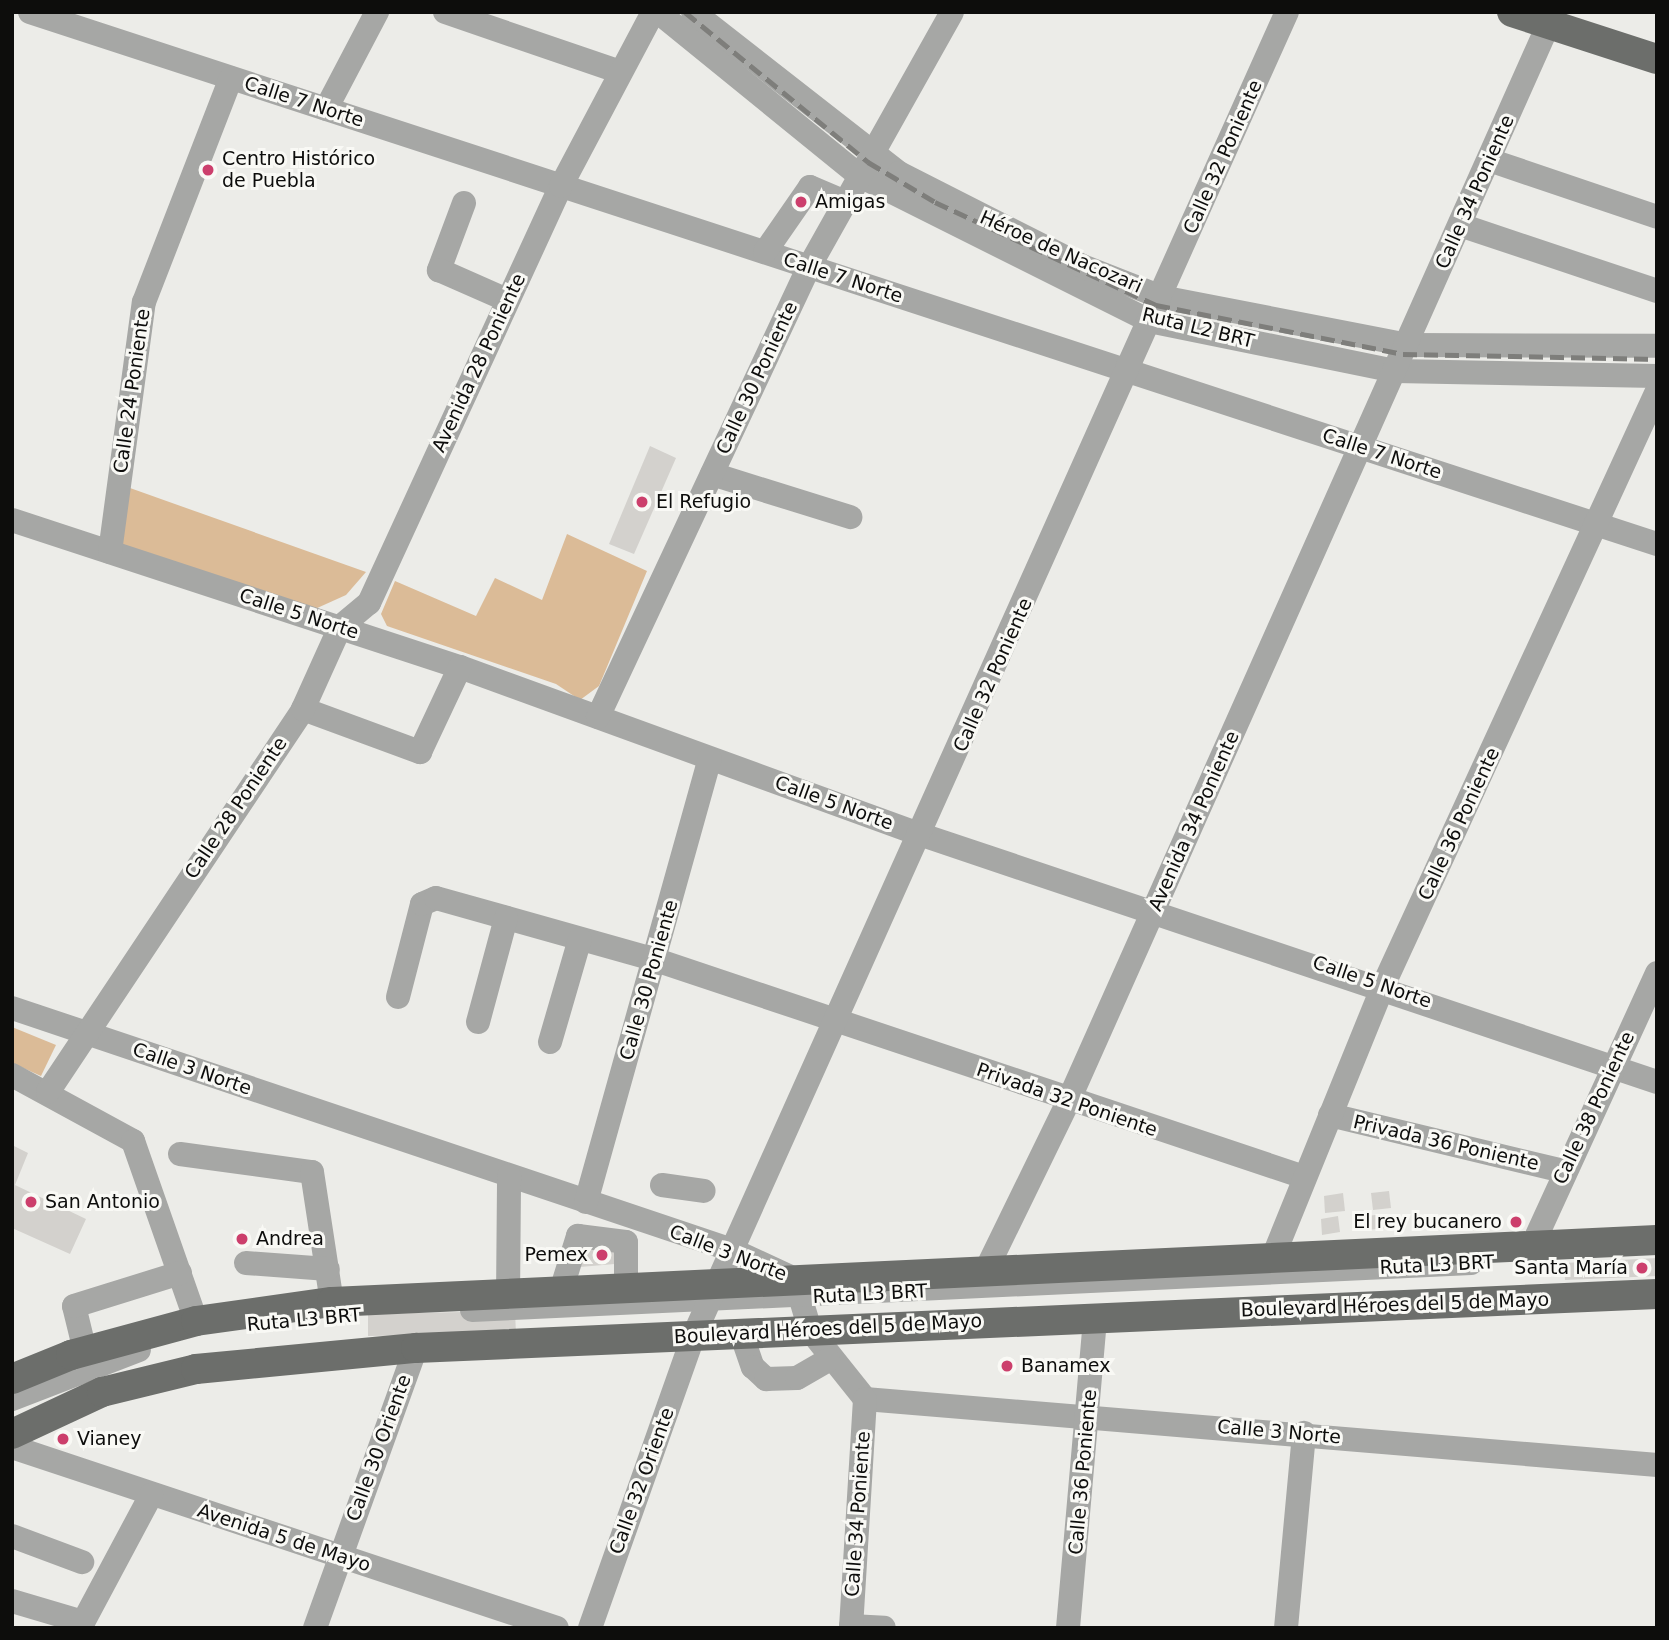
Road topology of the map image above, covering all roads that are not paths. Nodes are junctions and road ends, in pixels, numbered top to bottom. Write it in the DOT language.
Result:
graph roads {
  1 [pos="30,12"];
  2 [pos="377,12"];
  3 [pos="445,12"];
  4 [pos="653,12"];
  5 [pos="658,12"];
  6 [pos="693,12"];
  7 [pos="952,12"];
  8 [pos="1287,12"];
  9 [pos="1511,12"];
  10 [pos="1551,18"];
  11 [pos="1657,60"];
  12 [pos="620,72"];
  13 [pos="230,78"];
  14 [pos="326,109"];
  15 [pos="1489,160"];
  16 [pos="866,166"];
  17 [pos="561,186"];
  18 [pos="846,202"];
  19 [pos="464,203"];
  20 [pos="1657,216"];
  21 [pos="1460,225"];
  22 [pos="765,252"];
  23 [pos="809,267"];
  24 [pos="1657,291"];
  25 [pos="1161,297"];
  26 [pos="508,300"];
  27 [pos="1149,321"];
  28 [pos="1409,345"];
  29 [pos="1657,346"];
  30 [pos="1128,371"];
  31 [pos="1395,371"];
  32 [pos="1657,376"];
  33 [pos="1657,391"];
  34 [pos="1363,448"];
  35 [pos="712,474"];
  36 [pos="850,517"];
  37 [pos="12,520"];
  38 [pos="1598,525"];
  39 [pos="1657,544"];
  40 [pos="110,552"];
  41 [pos="340,627"];
  42 [pos="460,667"];
  43 [pos="303,709"];
  44 [pos="598,717"];
  45 [pos="710,759"];
  46 [pos="922,835"];
  47 [pos="1154,908"];
  48 [pos="506,918"];
  49 [pos="580,939"];
  50 [pos="656,960"];
  51 [pos="1657,973"];
  52 [pos="1383,986"];
  53 [pos="398,997"];
  54 [pos="12,1008"];
  55 [pos="832,1017"];
  56 [pos="478,1022"];
  57 [pos="83,1033"];
  58 [pos="550,1042"];
  59 [pos="1613,1068"];
  60 [pos="12,1075"];
  61 [pos="1657,1082"];
  62 [pos="48,1092"];
  63 [pos="1068,1102"];
  64 [pos="1330,1115"];
  65 [pos="180,1154"];
  66 [pos="1563,1171"];
  67 [pos="509,1176"];
  68 [pos="1304,1177"];
  69 [pos="662,1185"];
  70 [pos="704,1191"];
  71 [pos="586,1202"];
  72 [pos="1657,1240"];
  73 [pos="1534,1244"];
  74 [pos="732,1250"];
  75 [pos="1657,1253"];
  76 [pos="1271,1262"];
  77 [pos="246,1264"];
  78 [pos="987,1268"];
  79 [pos="328,1269"];
  80 [pos="180,1273"];
  81 [pos="1657,1280"];
  82 [pos="799,1288"];
  83 [pos="626,1289"];
  84 [pos="714,1291"];
  85 [pos="560,1294"];
  86 [pos="1657,1294"];
  87 [pos="508,1298"];
  88 [pos="332,1303"];
  89 [pos="1095,1317"];
  90 [pos="196,1321"];
  91 [pos="809,1328"];
  92 [pos="696,1332"];
  93 [pos="741,1333"];
  94 [pos="416,1348"];
  95 [pos="85,1351"];
  96 [pos="828,1360"];
  97 [pos="12,1379"];
  98 [pos="12,1399"];
  99 [pos="865,1399"];
  100 [pos="1089,1418"];
  101 [pos="12,1422"];
  102 [pos="1304,1433"];
  103 [pos="12,1434"];
  104 [pos="12,1447"];
  105 [pos="1657,1465"];
  106 [pos="151,1495"];
  107 [pos="12,1536"];
  108 [pos="339,1556"];
  109 [pos="82,1562"];
  110 [pos="12,1601"];
  111 [pos="82,1625"];
  112 [pos="851,1627"];
  113 [pos="316,1628"];
  114 [pos="557,1628"];
  115 [pos="590,1628"];
  116 [pos="884,1628"];
  117 [pos="1068,1628"];
  118 [pos="1286,1628"];
  1 -- 13 [label="street, Calle 7 Norte"];
  2 -- 14 [label="street"];
  3 -- 12 [label="street"];
  4 -- 12 [label="street, Avenida 28 Poniente"];
  5 -- 16 [label="street, Ruta L2 BRT"];
  6 -- 16 [label="street, Héroe de Nacozari"];
  7 -- 16 [label="street, Calle 30 Poniente"];
  8 -- 25 [label="street, Calle 32 Poniente"];
  9 -- 10 [label="main road"];
  10 -- 11 [label="main road"];
  10 -- 15 [label="street, Calle 34 Poniente"];
  12 -- 17 [label="street, Avenida 28 Poniente"];
  13 -- 14 [label="street, Calle 7 Norte"];
  13 -- 40 [label="street, Calle 24 Poniente"];
  14 -- 17 [label="street, Calle 7 Norte"];
  15 -- 20 [label="street"];
  15 -- 21 [label="street, Calle 34 Poniente"];
  16 -- 18 [label="street, Calle 30 Poniente"];
  16 -- 25 [label="street, Héroe de Nacozari"];
  16 -- 27 [label="street, Ruta L2 BRT"];
  17 -- 22 [label="street, Calle 7 Norte"];
  17 -- 26 [label="street, Avenida 28 Poniente"];
  18 -- 22 [label="street"];
  18 -- 23 [label="street, Calle 30 Poniente"];
  19 -- 26 [label="street"];
  21 -- 24 [label="street"];
  21 -- 28 [label="street, Calle 34 Poniente"];
  22 -- 23 [label="street, Calle 7 Norte"];
  23 -- 30 [label="street, Calle 7 Norte"];
  23 -- 35 [label="street, Calle 30 Poniente"];
  25 -- 27 [label="street, Calle 32 Poniente"];
  25 -- 28 [label="street, Héroe de Nacozari"];
  26 -- 41 [label="street, Avenida 28 Poniente"];
  27 -- 30 [label="street, Calle 32 Poniente"];
  27 -- 31 [label="street, Ruta L2 BRT"];
  28 -- 29 [label="street, Héroe de Nacozari"];
  28 -- 31 [label="street, Calle 34 Poniente"];
  30 -- 34 [label="street, Calle 7 Norte"];
  30 -- 46 [label="street, Calle 32 Poniente"];
  31 -- 32 [label="street, Ruta L2 BRT"];
  31 -- 34 [label="street, Avenida 34 Poniente"];
  33 -- 38 [label="street, Calle 36 Poniente"];
  34 -- 38 [label="street, Calle 7 Norte"];
  34 -- 47 [label="street, Avenida 34 Poniente"];
  35 -- 36 [label="street"];
  35 -- 44 [label="street, Calle 30 Poniente"];
  37 -- 40 [label="street, Calle 5 Norte"];
  38 -- 39 [label="street, Calle 7 Norte"];
  38 -- 52 [label="street, Calle 36 Poniente"];
  40 -- 41 [label="street, Calle 5 Norte"];
  41 -- 42 [label="street, Calle 5 Norte"];
  41 -- 43 [label="street, Avenida 28 Poniente"];
  42 -- 43 [label="street"];
  42 -- 44 [label="street, Calle 5 Norte"];
  43 -- 57 [label="street, Calle 28 Poniente"];
  44 -- 45 [label="street, Calle 5 Norte"];
  45 -- 46 [label="street, Calle 5 Norte"];
  45 -- 50 [label="street, Calle 30 Poniente"];
  46 -- 47 [label="street, Calle 5 Norte"];
  46 -- 55 [label="street, Calle 32 Poniente"];
  47 -- 52 [label="street, Calle 5 Norte"];
  47 -- 63 [label="street, Avenida 34 Poniente"];
  48 -- 49 [label="street, Privada 32 Poniente"];
  48 -- 53 [label="street, Privada 32 Poniente"];
  48 -- 56 [label="street"];
  49 -- 50 [label="street, Privada 32 Poniente"];
  49 -- 58 [label="street"];
  50 -- 55 [label="street, Privada 32 Poniente"];
  50 -- 71 [label="street, Calle 30 Poniente"];
  51 -- 59 [label="street, Calle 38 Poniente"];
  52 -- 59 [label="street, Calle 5 Norte"];
  52 -- 64 [label="street, Calle 36 Poniente"];
  54 -- 57 [label="street, Calle 3 Norte"];
  55 -- 63 [label="street, Privada 32 Poniente"];
  55 -- 74 [label="street, Calle 32 Poniente"];
  57 -- 62 [label="street, Calle 28 Poniente"];
  57 -- 67 [label="street, Calle 3 Norte"];
  59 -- 61 [label="street, Calle 5 Norte"];
  59 -- 66 [label="street, Calle 38 Poniente"];
  60 -- 62 [label="street"];
  62 -- 80 [label="street"];
  63 -- 68 [label="street, Privada 32 Poniente"];
  63 -- 78 [label="street, Avenida 34 Poniente"];
  64 -- 66 [label="street, Privada 36 Poniente"];
  64 -- 68 [label="street, Calle 36 Poniente"];
  65 -- 79 [label="street"];
  66 -- 73 [label="street, Calle 38 Poniente"];
  67 -- 71 [label="street, Calle 3 Norte"];
  67 -- 87 [label="street"];
  68 -- 76 [label="street, Calle 36 Poniente"];
  69 -- 70 [label="street"];
  71 -- 74 [label="street, Calle 3 Norte"];
  72 -- 73 [label="main road"];
  73 -- 76 [label="main road"];
  74 -- 82 [label="street, Calle 3 Norte"];
  74 -- 84 [label="street, Calle 32 Poniente"];
  75 -- 82 [label="street, Ruta L3 BRT"];
  76 -- 78 [label="main road"];
  77 -- 79 [label="street"];
  78 -- 82 [label="main road"];
  79 -- 88 [label="street"];
  80 -- 90 [label="street"];
  80 -- 95 [label="street"];
  81 -- 91 [label="street, Ruta L3 BRT"];
  82 -- 84 [label="main road"];
  82 -- 91 [label="street, Calle 3 Norte"];
  83 -- 84 [label="main road"];
  83 -- 85 [label="main road"];
  83 -- 85 [label="street"];
  84 -- 92 [label="street, Calle 32 Poniente"];
  84 -- 98 [label="street, Ruta L3 BRT"];
  85 -- 87 [label="main road"];
  86 -- 89 [label="main road, Boulevard Héroes del 5 de Mayo"];
  87 -- 88 [label="main road"];
  88 -- 90 [label="main road"];
  89 -- 91 [label="main road, Boulevard Héroes del 5 de Mayo"];
  89 -- 100 [label="street, Calle 36 Poniente"];
  90 -- 95 [label="main road"];
  91 -- 92 [label="street, Ruta L3 BRT"];
  91 -- 93 [label="main road, Boulevard Héroes del 5 de Mayo"];
  91 -- 96 [label="street, Calle 3 Norte"];
  92 -- 93 [label="main road, Boulevard Héroes del 5 de Mayo"];
  92 -- 94 [label="main road, Boulevard Héroes del 5 de Mayo"];
  92 -- 101 [label="street, Ruta L3 BRT"];
  92 -- 115 [label="street, Calle 32 Oriente"];
  93 -- 96 [label="street"];
  94 -- 103 [label="main road, Boulevard Héroes del 5 de Mayo"];
  94 -- 108 [label="street, Calle 30 Oriente"];
  95 -- 97 [label="main road"];
  96 -- 99 [label="street, Calle 3 Norte"];
  99 -- 100 [label="street, Calle 3 Norte"];
  99 -- 112 [label="street, Calle 34 Poniente"];
  100 -- 102 [label="street, Calle 3 Norte"];
  100 -- 117 [label="street, Calle 36 Poniente"];
  102 -- 105 [label="street, Calle 3 Norte"];
  102 -- 118 [label="street"];
  104 -- 106 [label="street, Avenida 5 de Mayo"];
  106 -- 108 [label="street, Avenida 5 de Mayo"];
  106 -- 111 [label="street"];
  107 -- 109 [label="street"];
  108 -- 113 [label="street, Calle 30 Oriente"];
  108 -- 114 [label="street, Avenida 5 de Mayo"];
  110 -- 111 [label="street"];
  112 -- 116 [label="street"];
}
